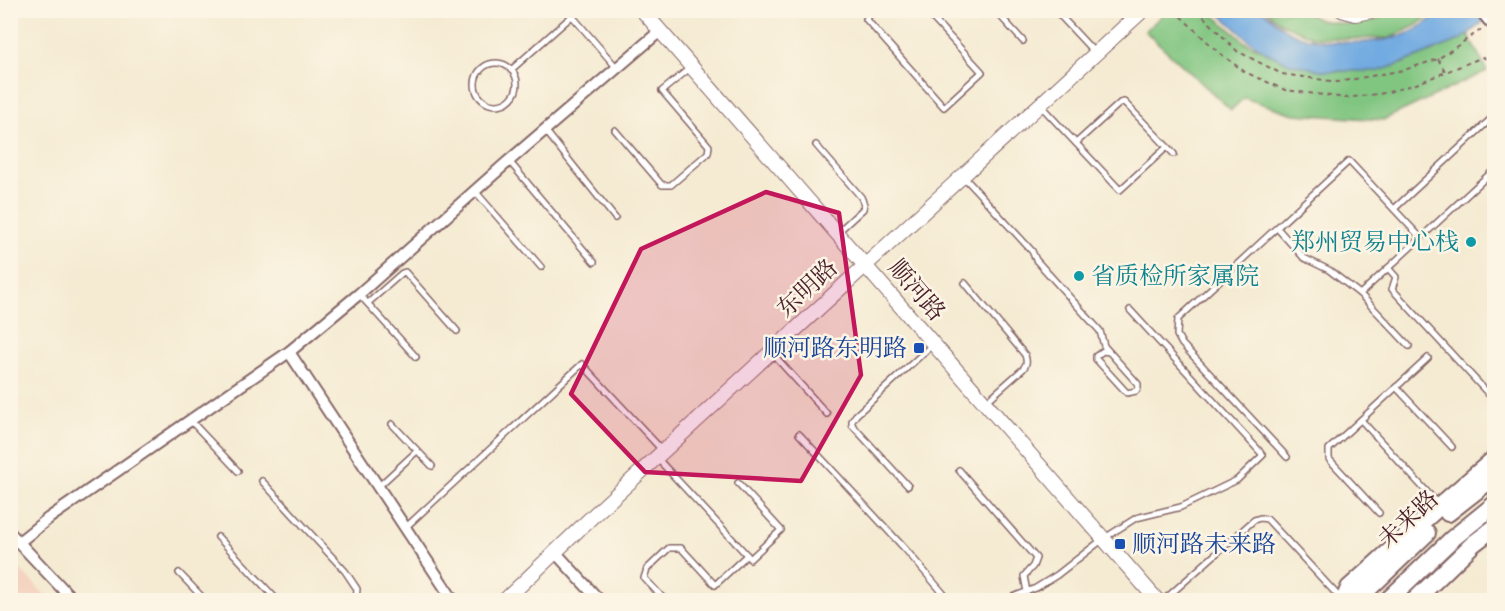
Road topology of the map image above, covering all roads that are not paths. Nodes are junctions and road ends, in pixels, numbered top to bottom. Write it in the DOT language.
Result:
graph roads {
  1 [pos="567,10"];
  2 [pos="875,10"];
  3 [pos="925,10"];
  4 [pos="995,10"];
  5 [pos="1055,10"];
  6 [pos="1143,10"];
  7 [pos="1341,10"];
  8 [pos="1376,10"];
  9 [pos="651,14"];
  10 [pos="572,16"];
  11 [pos="660,31"];
  12 [pos="1023,41"];
  13 [pos="1095,54"];
  14 [pos="691,67"];
  15 [pos="617,68"];
  16 [pos="511,70"];
  17 [pos="1040,105"];
  18 [pos="1494,116"];
  19 [pos="545,130"];
  20 [pos="615,130"];
  21 [pos="1076,143"];
  22 [pos="816,145"];
  23 [pos="1167,147"];
  24 [pos="1174,154"];
  25 [pos="509,161"];
  26 [pos="1494,170"];
  27 [pos="963,176"];
  28 [pos="475,190"];
  29 [pos="1394,209"];
  30 [pos="615,218"];
  31 [pos="1277,228"];
  32 [pos="837,233"];
  33 [pos="1421,238"];
  34 [pos="594,262"];
  35 [pos="865,265"];
  36 [pos="541,267"];
  37 [pos="1388,268"];
  38 [pos="965,283"];
  39 [pos="359,294"];
  40 [pos="1360,294"];
  41 [pos="368,303"];
  42 [pos="1130,310"];
  43 [pos="457,332"];
  44 [pos="933,344"];
  45 [pos="1409,346"];
  46 [pos="771,351"];
  47 [pos="289,352"];
  48 [pos="1109,352"];
  49 [pos="416,357"];
  50 [pos="1428,358"];
  51 [pos="1396,387"];
  52 [pos="1494,400"];
  53 [pos="985,403"];
  54 [pos="827,414"];
  55 [pos="190,420"];
  56 [pos="1360,420"];
  57 [pos="392,424"];
  58 [pos="799,434"];
  59 [pos="1452,447"];
  60 [pos="417,451"];
  61 [pos="659,454"];
  62 [pos="1287,457"];
  63 [pos="1494,459"];
  64 [pos="432,466"];
  65 [pos="959,470"];
  66 [pos="238,471"];
  67 [pos="1494,477"];
  68 [pos="262,482"];
  69 [pos="738,483"];
  70 [pos="908,486"];
  71 [pos="378,487"];
  72 [pos="1494,505"];
  73 [pos="1440,506"];
  74 [pos="1379,513"];
  75 [pos="405,528"];
  76 [pos="1494,528"];
  77 [pos="10,533"];
  78 [pos="218,537"];
  79 [pos="1103,539"];
  80 [pos="19,542"];
  81 [pos="555,552"];
  82 [pos="747,555"];
  83 [pos="179,573"];
  84 [pos="1027,592"];
  85 [pos="73,600"];
  86 [pos="205,600"];
  87 [pos="277,600"];
  88 [pos="356,600"];
  89 [pos="453,600"];
  90 [pos="505,600"];
  91 [pos="600,600"];
  92 [pos="665,600"];
  93 [pos="949,600"];
  94 [pos="1005,600"];
  95 [pos="1157,600"];
  96 [pos="1164,600"];
  97 [pos="1344,600"];
  98 [pos="1357,600"];
  99 [pos="1388,600"];
  100 [pos="1415,600"];
  1 -- 10 [label="lane"];
  2 -- 3 [label="lane"];
  4 -- 12 [label="lane"];
  5 -- 13 [label="lane"];
  6 -- 13 [label="street, 东明路"];
  7 -- 8 [label="street"];
  9 -- 11 [label="street, 顺河路"];
  10 -- 15 [label="lane"];
  10 -- 16 [label="lane"];
  11 -- 14 [label="street, 顺河路"];
  11 -- 15 [label="street"];
  13 -- 17 [label="street, 东明路"];
  14 -- 20 [label="lane"];
  14 -- 32 [label="street, 顺河路"];
  15 -- 19 [label="street"];
  16 -- 16 [label="lane"];
  17 -- 21 [label="lane"];
  17 -- 27 [label="street, 东明路"];
  18 -- 29 [label="lane"];
  19 -- 25 [label="street"];
  19 -- 30 [label="lane"];
  21 -- 23 [label="lane"];
  21 -- 23 [label="lane"];
  22 -- 32 [label="lane"];
  23 -- 24 [label="lane"];
  25 -- 28 [label="street"];
  25 -- 34 [label="lane"];
  26 -- 33 [label="lane"];
  27 -- 35 [label="street, 东明路"];
  27 -- 48 [label="lane"];
  28 -- 36 [label="lane"];
  28 -- 39 [label="street"];
  29 -- 31 [label="lane"];
  29 -- 33 [label="lane"];
  31 -- 40 [label="lane"];
  31 -- 62 [label="lane"];
  32 -- 35 [label="street, 顺河路"];
  33 -- 37 [label="lane"];
  35 -- 44 [label="street, 顺河路"];
  35 -- 46 [label="street, 东明路"];
  37 -- 40 [label="lane"];
  37 -- 52 [label="lane"];
  38 -- 53 [label="lane"];
  39 -- 41 [label="lane"];
  39 -- 47 [label="street"];
  40 -- 45 [label="lane"];
  41 -- 43 [label="lane"];
  41 -- 49 [label="lane"];
  42 -- 79 [label="lane"];
  44 -- 53 [label="street, 顺河路"];
  44 -- 70 [label="lane"];
  46 -- 54 [label="lane"];
  46 -- 61 [label="street, 东明路"];
  47 -- 55 [label="street"];
  47 -- 71 [label="street"];
  48 -- 48 [label="lane"];
  50 -- 51 [label="lane"];
  51 -- 56 [label="lane"];
  51 -- 59 [label="lane"];
  53 -- 79 [label="street, 顺河路"];
  55 -- 66 [label="lane"];
  55 -- 80 [label="street"];
  56 -- 73 [label="lane"];
  56 -- 74 [label="lane"];
  57 -- 60 [label="lane"];
  58 -- 93 [label="lane"];
  60 -- 64 [label="lane"];
  60 -- 71 [label="lane"];
  61 -- 75 [label="lane"];
  61 -- 81 [label="street, 东明路"];
  61 -- 82 [label="lane"];
  63 -- 73 [label="main road"];
  65 -- 84 [label="lane"];
  67 -- 98 [label="main road, 未来路"];
  68 -- 88 [label="lane"];
  69 -- 82 [label="lane"];
  71 -- 75 [label="street"];
  72 -- 99 [label="main road, 未来路"];
  73 -- 97 [label="main road"];
  75 -- 89 [label="street"];
  76 -- 100 [label="main road"];
  77 -- 80 [label="street"];
  78 -- 87 [label="lane"];
  79 -- 84 [label="lane"];
  79 -- 95 [label="street, 顺河路"];
  80 -- 85 [label="street"];
  81 -- 90 [label="street, 东明路"];
  81 -- 91 [label="street"];
  82 -- 92 [label="lane"];
  83 -- 86 [label="lane"];
  84 -- 94 [label="lane"];
  96 -- 97 [label="lane"];
}
